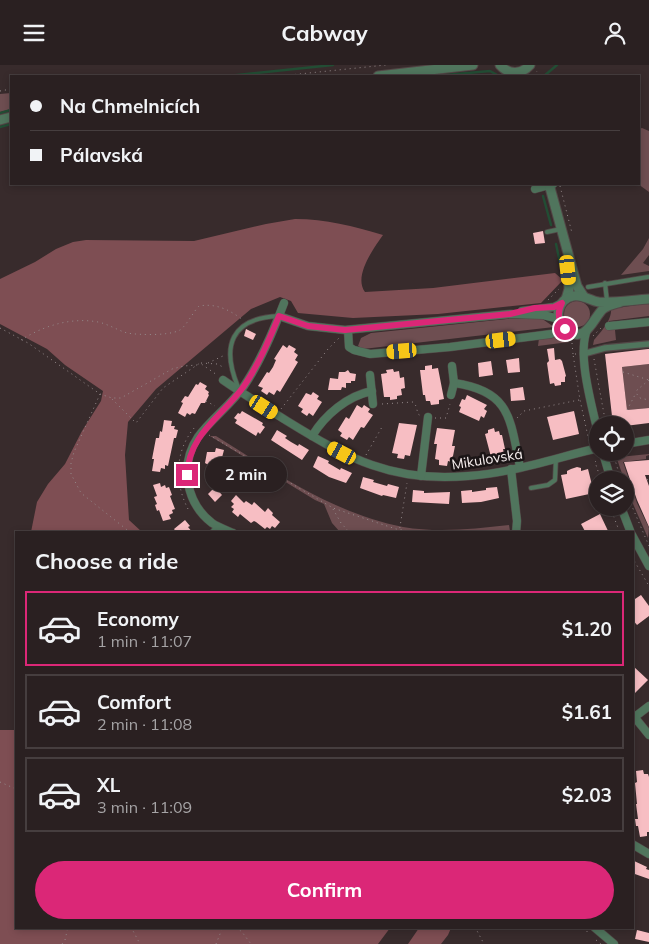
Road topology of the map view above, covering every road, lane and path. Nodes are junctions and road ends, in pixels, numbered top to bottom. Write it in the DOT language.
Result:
graph roads {
  1 [pos="386,65"];
  2 [pos="445,65"];
  3 [pos="473,65"];
  4 [pos="499,65"];
  5 [pos="434,69"];
  6 [pos="530,69"];
  7 [pos="511,74"];
  8 [pos="290,75"];
  9 [pos="386,75"];
  10 [pos="548,185"];
  11 [pos="551,185"];
  12 [pos="535,189"];
  13 [pos="561,229"];
  14 [pos="547,233"];
  15 [pos="568,256"];
  16 [pos="648,277"];
  17 [pos="605,283"];
  18 [pos="588,287"];
  19 [pos="587,298"];
  20 [pos="649,299"];
  21 [pos="564,301"];
  22 [pos="607,301"];
  23 [pos="621,302"];
  24 [pos="284,303"];
  25 [pos="510,314"];
  26 [pos="279,316"];
  27 [pos="596,318"];
  28 [pos="559,319"];
  29 [pos="649,322"];
  30 [pos="247,323"];
  31 [pos="609,326"];
  32 [pos="0,328"];
  33 [pos="348,330"];
  34 [pos="587,330"];
  35 [pos="572,333"];
  36 [pos="552,334"];
  37 [pos="21,339"];
  38 [pos="649,344"];
  39 [pos="230,348"];
  40 [pos="593,352"];
  41 [pos="583,353"];
  42 [pos="200,363"];
  43 [pos="208,364"];
  44 [pos="197,365"];
  45 [pos="452,366"];
  46 [pos="231,372"];
  47 [pos="623,372"];
  48 [pos="370,375"];
  49 [pos="223,379"];
  50 [pos="649,380"];
  51 [pos="454,383"];
  52 [pos="372,391"];
  53 [pos="239,392"];
  54 [pos="636,393"];
  55 [pos="100,394"];
  56 [pos="451,395"];
  57 [pos="112,398"];
  58 [pos="580,400"];
  59 [pos="649,400"];
  60 [pos="206,401"];
  61 [pos="373,404"];
  62 [pos="216,406"];
  63 [pos="281,409"];
  64 [pos="627,410"];
  65 [pos="594,416"];
  66 [pos="604,416"];
  67 [pos="428,417"];
  68 [pos="510,423"];
  69 [pos="382,427"];
  70 [pos="208,435"];
  71 [pos="312,436"];
  72 [pos="649,440"];
  73 [pos="634,442"];
  74 [pos="589,443"];
  75 [pos="589,450"];
  76 [pos="360,453"];
  77 [pos="366,455"];
  78 [pos="372,457"];
  79 [pos="556,458"];
  80 [pos="520,467"];
  81 [pos="511,469"];
  82 [pos="408,475"];
  83 [pos="421,476"];
  84 [pos="531,488"];
  85 [pos="333,508"];
  86 [pos="634,510"];
  87 [pos="613,516"];
  88 [pos="625,516"];
  89 [pos="217,526"];
  90 [pos="400,529"];
  91 [pos="128,531"];
  92 [pos="212,531"];
  93 [pos="228,531"];
  94 [pos="348,531"];
  95 [pos="412,531"];
  96 [pos="516,531"];
  97 [pos="619,531"];
  98 [pos="631,531"];
  99 [pos="634,538"];
  100 [pos="648,540"];
  101 [pos="649,545"];
  102 [pos="634,560"];
  103 [pos="649,566"];
  104 [pos="649,586"];
  105 [pos="649,706"];
  106 [pos="634,716"];
  107 [pos="634,718"];
  108 [pos="649,735"];
  109 [pos="0,783"];
  110 [pos="15,789"];
  111 [pos="634,845"];
  112 [pos="649,854"];
  113 [pos="68,929"];
  114 [pos="132,929"];
  115 [pos="222,929"];
  116 [pos="238,929"];
  117 [pos="476,929"];
  118 [pos="596,929"];
  119 [pos="66,940"];
  120 [pos="62,944"];
  121 [pos="65,944"];
  122 [pos="140,944"];
  123 [pos="216,944"];
  124 [pos="251,944"];
  125 [pos="484,944"];
  126 [pos="614,944"];
  1 -- 8 [label="path"];
  2 -- 5 [label="street"];
  3 -- 5 [label="street"];
  4 -- 7 [label="street"];
  5 -- 9 [label="street"];
  6 -- 7 [label="street"];
  10 -- 12 [label="street"];
  11 -- 13 [label="street"];
  13 -- 14 [label="lane"];
  13 -- 15 [label="street"];
  15 -- 19 [label="street"];
  15 -- 21 [label="street"];
  16 -- 17 [label="lane"];
  17 -- 18 [label="lane"];
  17 -- 22 [label="lane"];
  19 -- 21 [label="street"];
  19 -- 22 [label="street"];
  19 -- 27 [label="street"];
  20 -- 23 [label="street"];
  21 -- 25 [label="street"];
  21 -- 28 [label="street"];
  22 -- 23 [label="street"];
  23 -- 27 [label="street"];
  24 -- 26 [label="street"];
  25 -- 28 [label="street"];
  25 -- 33 [label="street"];
  26 -- 30 [label="lane"];
  26 -- 33 [label="street"];
  26 -- 53 [label="street"];
  27 -- 34 [label="street"];
  28 -- 35 [label="street"];
  29 -- 31 [label="street"];
  30 -- 37 [label="path"];
  30 -- 39 [label="lane"];
  32 -- 37 [label="path"];
  33 -- 36 [label="street"];
  33 -- 63 [label="path"];
  34 -- 35 [label="street"];
  34 -- 41 [label="street"];
  35 -- 41 [label="street"];
  37 -- 55 [label="path"];
  38 -- 40 [label="street"];
  39 -- 43 [label="path"];
  39 -- 46 [label="lane"];
  40 -- 41 [label="street"];
  40 -- 66 [label="path"];
  41 -- 58 [label="path"];
  41 -- 65 [label="street"];
  42 -- 43 [label="path"];
  42 -- 44 [label="path"];
  42 -- 49 [label="path"];
  43 -- 46 [label="path"];
  44 -- 57 [label="path"];
  44 -- 57 [label="path"];
  45 -- 51 [label="street"];
  46 -- 53 [label="lane"];
  47 -- 50 [label="path"];
  48 -- 52 [label="street"];
  49 -- 53 [label="street, Mikulovská"];
  50 -- 54 [label="path"];
  51 -- 56 [label="street"];
  51 -- 68 [label="street"];
  52 -- 61 [label="street"];
  52 -- 71 [label="street"];
  53 -- 71 [label="street, Mikulovská"];
  53 -- 89 [label="street"];
  54 -- 59 [label="path"];
  54 -- 64 [label="path"];
  55 -- 57 [label="path"];
  55 -- 91 [label="path"];
  56 -- 67 [label="path"];
  58 -- 68 [label="path"];
  58 -- 74 [label="path"];
  60 -- 62 [label="path"];
  61 -- 67 [label="path"];
  67 -- 83 [label="street"];
  68 -- 80 [label="street"];
  69 -- 77 [label="path"];
  70 -- 85 [label="path"];
  71 -- 82 [label="street, Mikulovská"];
  72 -- 73 [label="street"];
  75 -- 79 [label="street, Mikulovská"];
  76 -- 77 [label="path"];
  77 -- 78 [label="path"];
  79 -- 80 [label="street, Mikulovská"];
  79 -- 84 [label="lane"];
  80 -- 81 [label="street, Mikulovská"];
  81 -- 83 [label="street, Mikulovská"];
  81 -- 96 [label="street"];
  82 -- 83 [label="street, Mikulovská"];
  82 -- 90 [label="path"];
  85 -- 90 [label="path"];
  85 -- 94 [label="path"];
  86 -- 100 [label="path"];
  87 -- 97 [label="path"];
  88 -- 98 [label="street"];
  89 -- 92 [label="lane"];
  89 -- 93 [label="street"];
  90 -- 95 [label="path"];
  99 -- 103 [label="street"];
  100 -- 101 [label="path"];
  102 -- 104 [label="path"];
  105 -- 106 [label="street"];
  107 -- 108 [label="street"];
  109 -- 110 [label="path"];
  111 -- 112 [label="street"];
  113 -- 119 [label="path"];
  114 -- 122 [label="path"];
  115 -- 123 [label="path"];
  116 -- 124 [label="path"];
  117 -- 125 [label="path"];
  118 -- 126 [label="street"];
  119 -- 120 [label="path"];
  119 -- 121 [label="path"];
}
